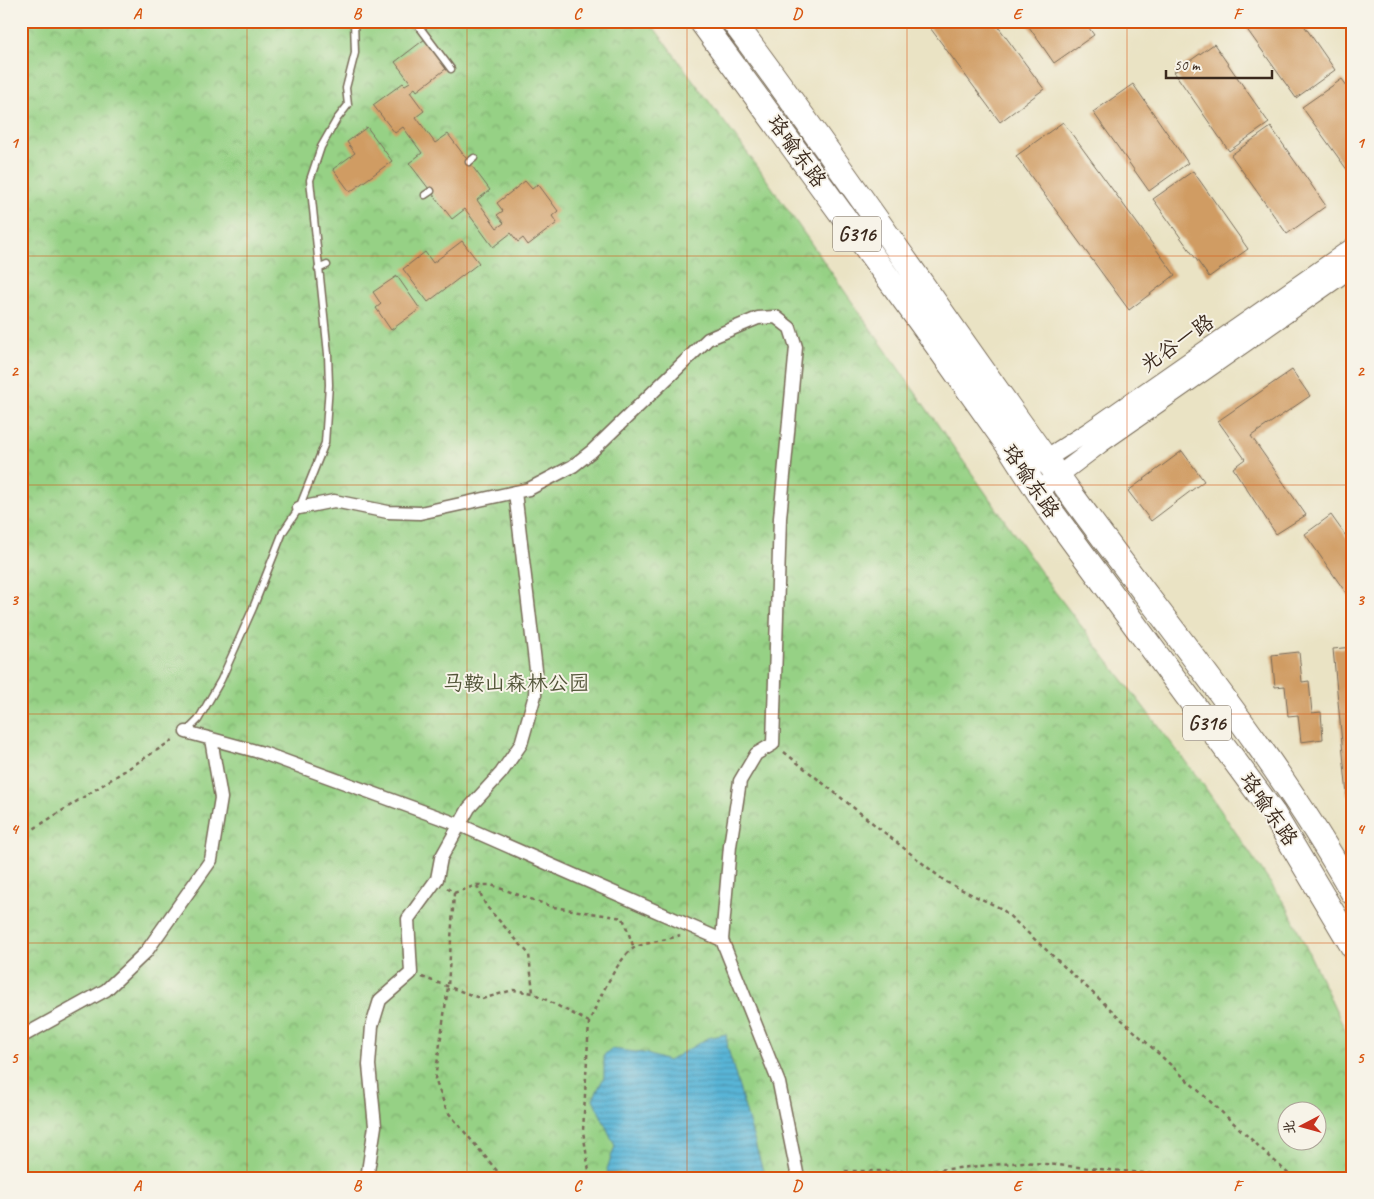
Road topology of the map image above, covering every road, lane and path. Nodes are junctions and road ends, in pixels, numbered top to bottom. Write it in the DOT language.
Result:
graph roads {
  1 [pos="354,21"];
  2 [pos="415,21"];
  3 [pos="701,21"];
  4 [pos="733,21"];
  5 [pos="451,69"];
  6 [pos="1353,247"];
  7 [pos="327,265"];
  8 [pos="1353,266"];
  9 [pos="318,269"];
  10 [pos="1052,467"];
  11 [pos="1031,482"];
  12 [pos="515,492"];
  13 [pos="300,508"];
  14 [pos="186,732"];
  15 [pos="211,739"];
  16 [pos="773,744"];
  17 [pos="460,825"];
  18 [pos="21,837"];
  19 [pos="437,879"];
  20 [pos="476,886"];
  21 [pos="454,893"];
  22 [pos="1353,893"];
  23 [pos="697,928"];
  24 [pos="722,940"];
  25 [pos="1353,947"];
  26 [pos="634,948"];
  27 [pos="411,973"];
  28 [pos="448,987"];
  29 [pos="533,993"];
  30 [pos="589,1022"];
  31 [pos="21,1038"];
  32 [pos="1095,1168"];
  33 [pos="589,1174"];
  34 [pos="367,1178"];
  35 [pos="503,1178"];
  36 [pos="590,1178"];
  37 [pos="595,1178"];
  38 [pos="798,1178"];
  39 [pos="842,1178"];
  40 [pos="1094,1178"];
  41 [pos="1197,1178"];
  42 [pos="1293,1178"];
  1 -- 9 [label="lane"];
  2 -- 5 [label="lane"];
  3 -- 11 [label="highway, 珞喻东路 / G316"];
  4 -- 10 [label="highway, 珞喻东路 / G316"];
  6 -- 10 [label="main road, 光谷一路"];
  7 -- 9 [label="lane"];
  8 -- 10 [label="main road, 光谷一路"];
  9 -- 13 [label="lane"];
  10 -- 11 [label="main road, 光谷一路"];
  10 -- 22 [label="highway, 珞喻东路 / G316"];
  11 -- 25 [label="highway, 珞喻东路 / G316"];
  12 -- 13 [label="street"];
  12 -- 16 [label="street"];
  12 -- 17 [label="street"];
  13 -- 14 [label="lane"];
  14 -- 15 [label="street"];
  14 -- 18 [label="path"];
  15 -- 17 [label="street"];
  15 -- 31 [label="street"];
  16 -- 24 [label="street"];
  16 -- 42 [label="path"];
  17 -- 19 [label="street"];
  17 -- 23 [label="street"];
  19 -- 21 [label="path"];
  19 -- 27 [label="street"];
  20 -- 21 [label="path"];
  20 -- 26 [label="path"];
  20 -- 29 [label="path"];
  21 -- 28 [label="path"];
  23 -- 24 [label="street"];
  23 -- 26 [label="path"];
  24 -- 38 [label="street"];
  26 -- 30 [label="path"];
  27 -- 28 [label="path"];
  27 -- 34 [label="street"];
  28 -- 29 [label="path"];
  28 -- 35 [label="path"];
  29 -- 30 [label="path"];
  30 -- 33 [label="path"];
  32 -- 39 [label="path"];
  32 -- 40 [label="path"];
  32 -- 41 [label="path"];
  33 -- 36 [label="path"];
  33 -- 37 [label="path"];
}
